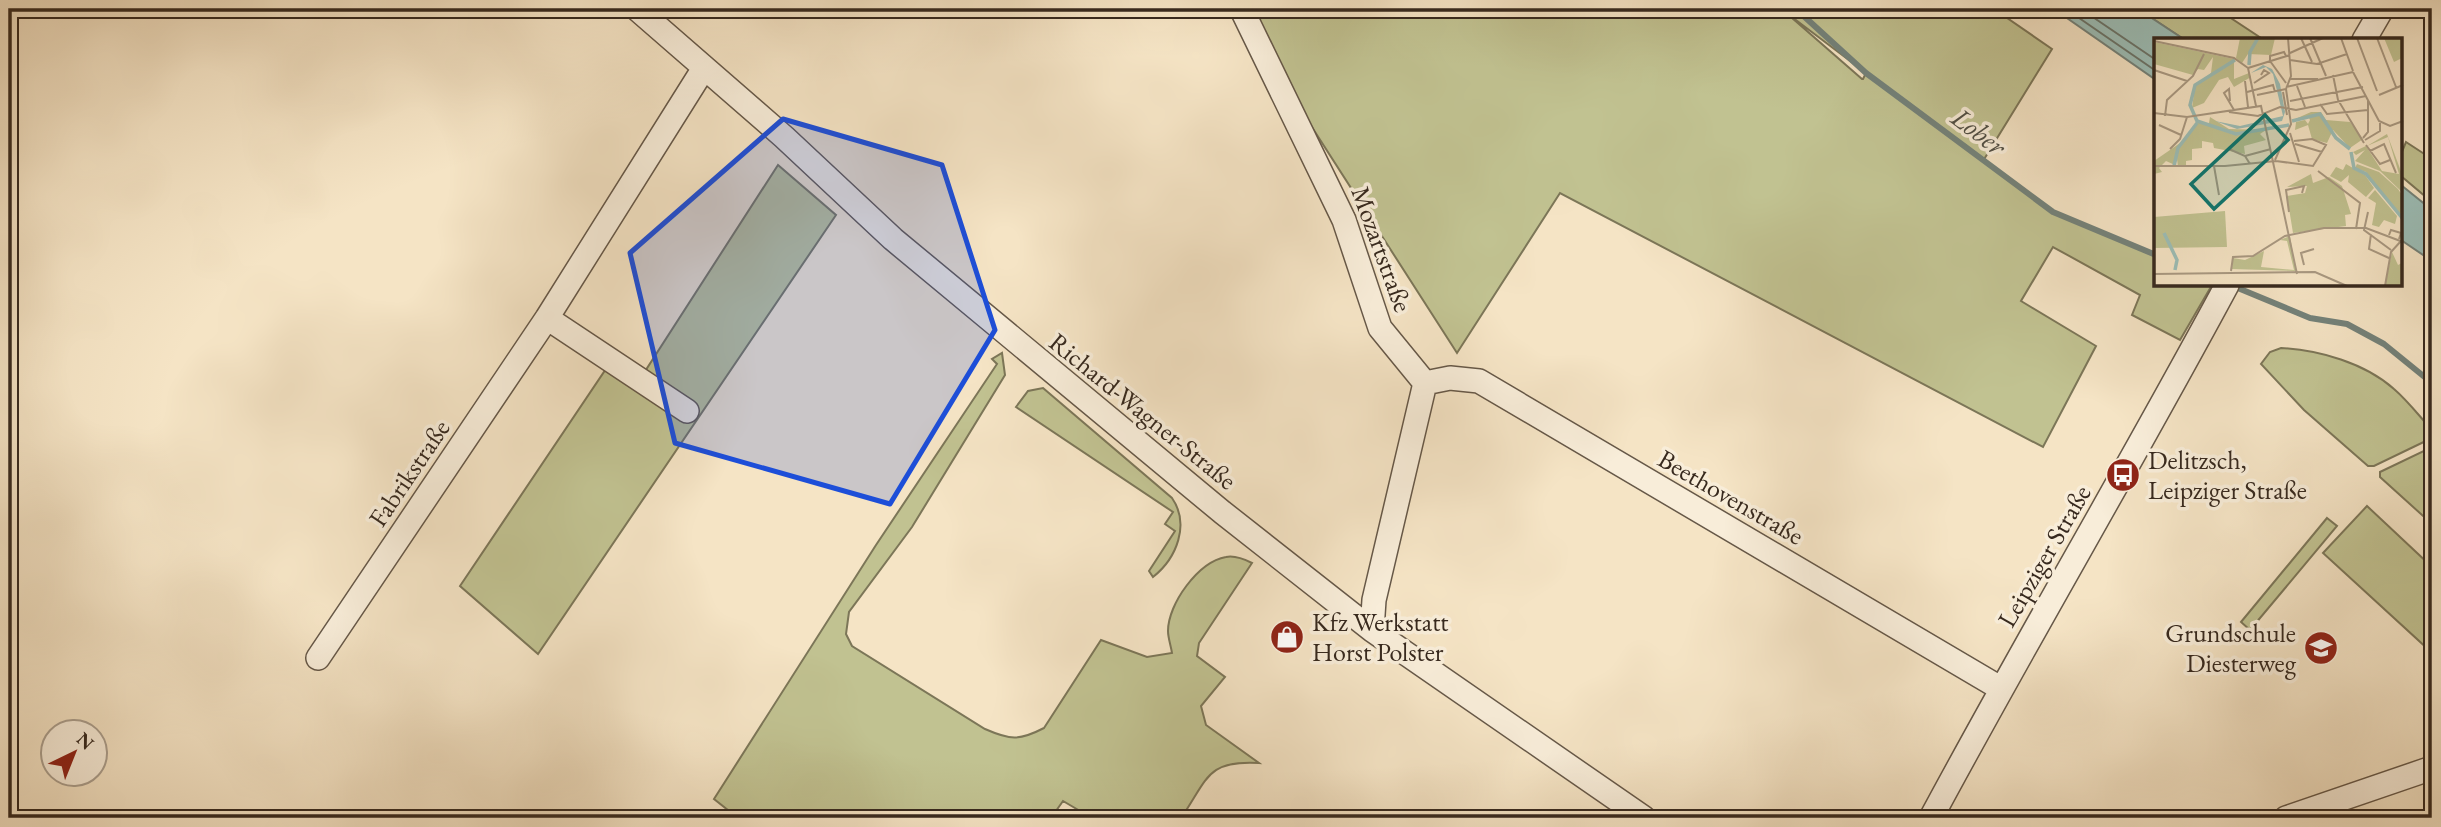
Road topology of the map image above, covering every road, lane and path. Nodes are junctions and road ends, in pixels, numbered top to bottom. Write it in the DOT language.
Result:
graph roads {
  1 [pos="637,9"];
  2 [pos="2382,9"];
  3 [pos="1244,12"];
  4 [pos="2365,38"];
  5 [pos="704,68"];
  6 [pos="2226,287"];
  7 [pos="547,318"];
  8 [pos="1425,383"];
  9 [pos="687,411"];
  10 [pos="1372,630"];
  11 [pos="318,658"];
  12 [pos="2000,688"];
  13 [pos="2432,768"];
  14 [pos="1644,818"];
  15 [pos="1931,818"];
  16 [pos="2286,818"];
  1 -- 5 [label="street, Richard-Wagner-Straße"];
  2 -- 4 [label="street"];
  3 -- 8 [label="street, Mozartstraße"];
  5 -- 7 [label="street, Fabrikstraße"];
  5 -- 10 [label="street, Richard-Wagner-Straße"];
  6 -- 12 [label="street, Leipziger Straße"];
  7 -- 9 [label="street"];
  7 -- 11 [label="street, Fabrikstraße"];
  8 -- 10 [label="street"];
  8 -- 12 [label="street, Beethovenstraße"];
  10 -- 14 [label="street, Richard-Wagner-Straße"];
  12 -- 15 [label="street, Leipziger Straße"];
  13 -- 16 [label="street"];
}
